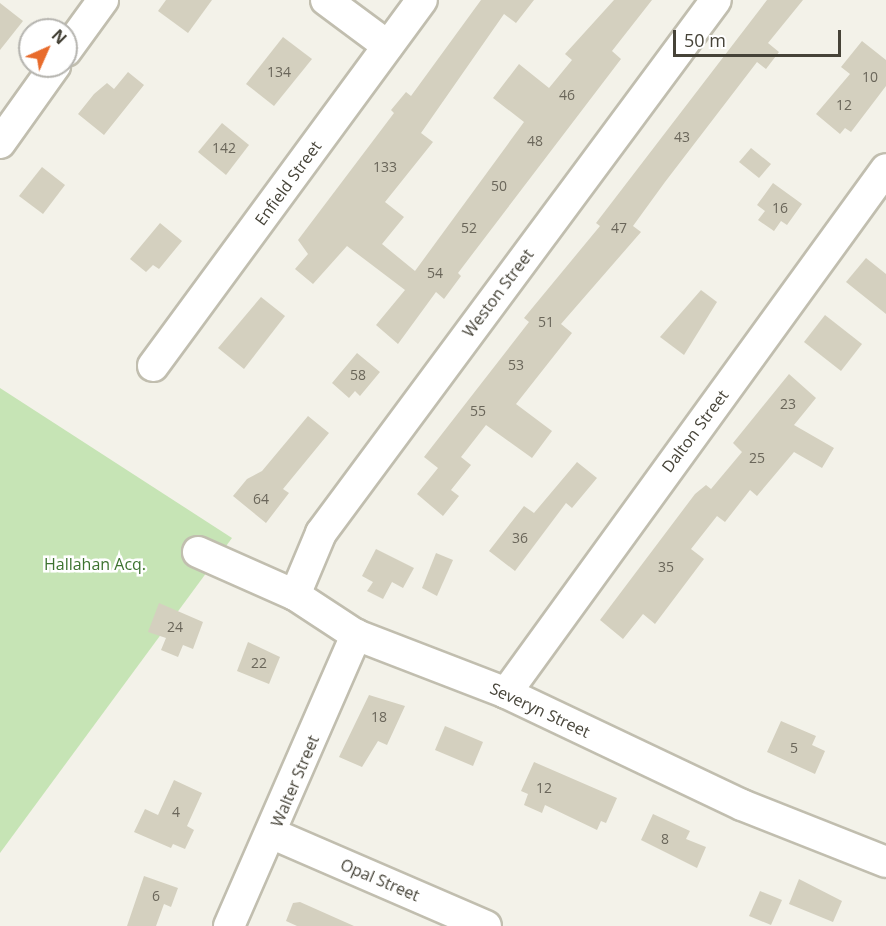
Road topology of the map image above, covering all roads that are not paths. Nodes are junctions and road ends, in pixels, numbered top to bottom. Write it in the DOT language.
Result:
graph roads {
  1 [pos="103,0"];
  2 [pos="326,0"];
  3 [pos="422,0"];
  4 [pos="716,0"];
  5 [pos="78,34"];
  6 [pos="388,46"];
  7 [pos="46,78"];
  8 [pos="0,143"];
  9 [pos="886,169"];
  10 [pos="153,366"];
  11 [pos="198,552"];
  12 [pos="295,595"];
  13 [pos="356,635"];
  14 [pos="506,693"];
  15 [pos="273,834"];
  16 [pos="886,862"];
  17 [pos="229,926"];
  18 [pos="486,926"];
  1 -- 5 [label="street"];
  2 -- 6 [label="street"];
  3 -- 6 [label="street, Enfield Street"];
  4 -- 12 [label="street, Weston Street"];
  6 -- 10 [label="street, Enfield Street"];
  7 -- 8 [label="street"];
  9 -- 14 [label="street, Dalton Street"];
  11 -- 12 [label="street, Severyn Street"];
  12 -- 13 [label="street, Severyn Street"];
  13 -- 14 [label="street, Severyn Street"];
  13 -- 15 [label="street, Walter Street"];
  14 -- 16 [label="street, Severyn Street"];
  15 -- 17 [label="street, Walter Street"];
  15 -- 18 [label="street, Opal Street"];
}
